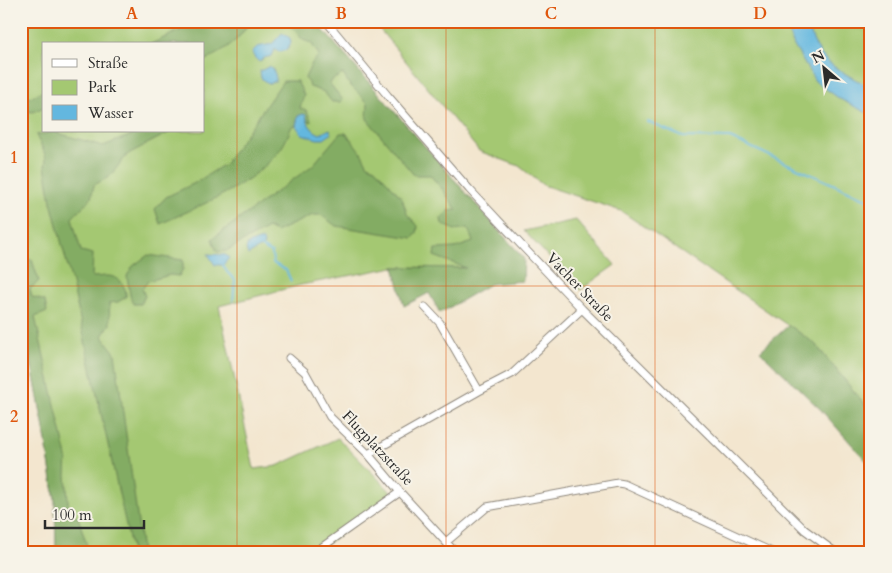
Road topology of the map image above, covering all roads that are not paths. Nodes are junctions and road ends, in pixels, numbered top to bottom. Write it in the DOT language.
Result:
graph roads {
  1 [pos="326,21"];
  2 [pos="425,307"];
  3 [pos="582,309"];
  4 [pos="289,358"];
  5 [pos="479,391"];
  6 [pos="368,454"];
  7 [pos="400,492"];
  8 [pos="446,542"];
  9 [pos="315,552"];
  10 [pos="455,552"];
  11 [pos="772,552"];
  12 [pos="835,552"];
  1 -- 3 [label="street, Vacher Straße"];
  2 -- 5 [label="street"];
  3 -- 5 [label="street"];
  3 -- 12 [label="street, Vacher Straße"];
  4 -- 6 [label="street, Flugplatzstraße"];
  5 -- 6 [label="street"];
  6 -- 7 [label="street, Flugplatzstraße"];
  7 -- 8 [label="street, Flugplatzstraße"];
  7 -- 9 [label="street"];
  8 -- 10 [label="street, Flugplatzstraße"];
  8 -- 11 [label="street"];
}
